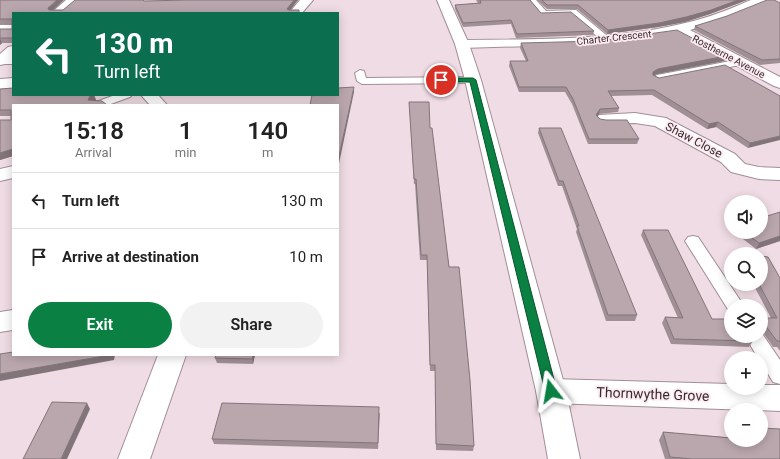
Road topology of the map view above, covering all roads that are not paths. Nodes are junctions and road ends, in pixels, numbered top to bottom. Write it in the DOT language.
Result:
graph roads {
  1 [pos="73,0"];
  2 [pos="307,0"];
  3 [pos="443,0"];
  4 [pos="531,0"];
  5 [pos="761,0"];
  6 [pos="58,12"];
  7 [pos="296,12"];
  8 [pos="0,29"];
  9 [pos="12,29"];
  10 [pos="678,29"];
  11 [pos="606,39"];
  12 [pos="462,44"];
  13 [pos="12,51"];
  14 [pos="0,61"];
  15 [pos="12,61"];
  16 [pos="741,62"];
  17 [pos="360,73"];
  18 [pos="657,78"];
  19 [pos="473,80"];
  20 [pos="12,83"];
  21 [pos="780,83"];
  22 [pos="0,84"];
  23 [pos="123,96"];
  24 [pos="150,96"];
  25 [pos="100,104"];
  26 [pos="158,104"];
  27 [pos="605,119"];
  28 [pos="12,172"];
  29 [pos="780,174"];
  30 [pos="0,175"];
  31 [pos="693,241"];
  32 [pos="730,299"];
  33 [pos="12,320"];
  34 [pos="0,322"];
  35 [pos="759,343"];
  36 [pos="172,356"];
  37 [pos="780,376"];
  38 [pos="551,391"];
  39 [pos="780,398"];
  40 [pos="134,459"];
  41 [pos="564,459"];
  1 -- 6 [label="street"];
  2 -- 7 [label="street"];
  3 -- 12 [label="street"];
  4 -- 11 [label="lane"];
  5 -- 10 [label="street, Charter Crescent"];
  8 -- 9 [label="street"];
  10 -- 11 [label="street, Charter Crescent"];
  10 -- 16 [label="street, Rostherne Avenue"];
  11 -- 12 [label="street, Charter Crescent"];
  12 -- 19 [label="street"];
  13 -- 14 [label="street"];
  14 -- 15 [label="lane"];
  16 -- 18 [label="lane"];
  16 -- 21 [label="street, Rostherne Avenue"];
  17 -- 19 [label="lane"];
  19 -- 38 [label="street"];
  20 -- 22 [label="street"];
  23 -- 25 [label="lane"];
  24 -- 26 [label="street"];
  27 -- 29 [label="street, Shaw Close"];
  28 -- 30 [label="street"];
  31 -- 32 [label="lane"];
  33 -- 34 [label="street"];
  35 -- 37 [label="lane"];
  36 -- 40 [label="street"];
  38 -- 39 [label="street, Thornwythe Grove"];
  38 -- 41 [label="street"];
}
